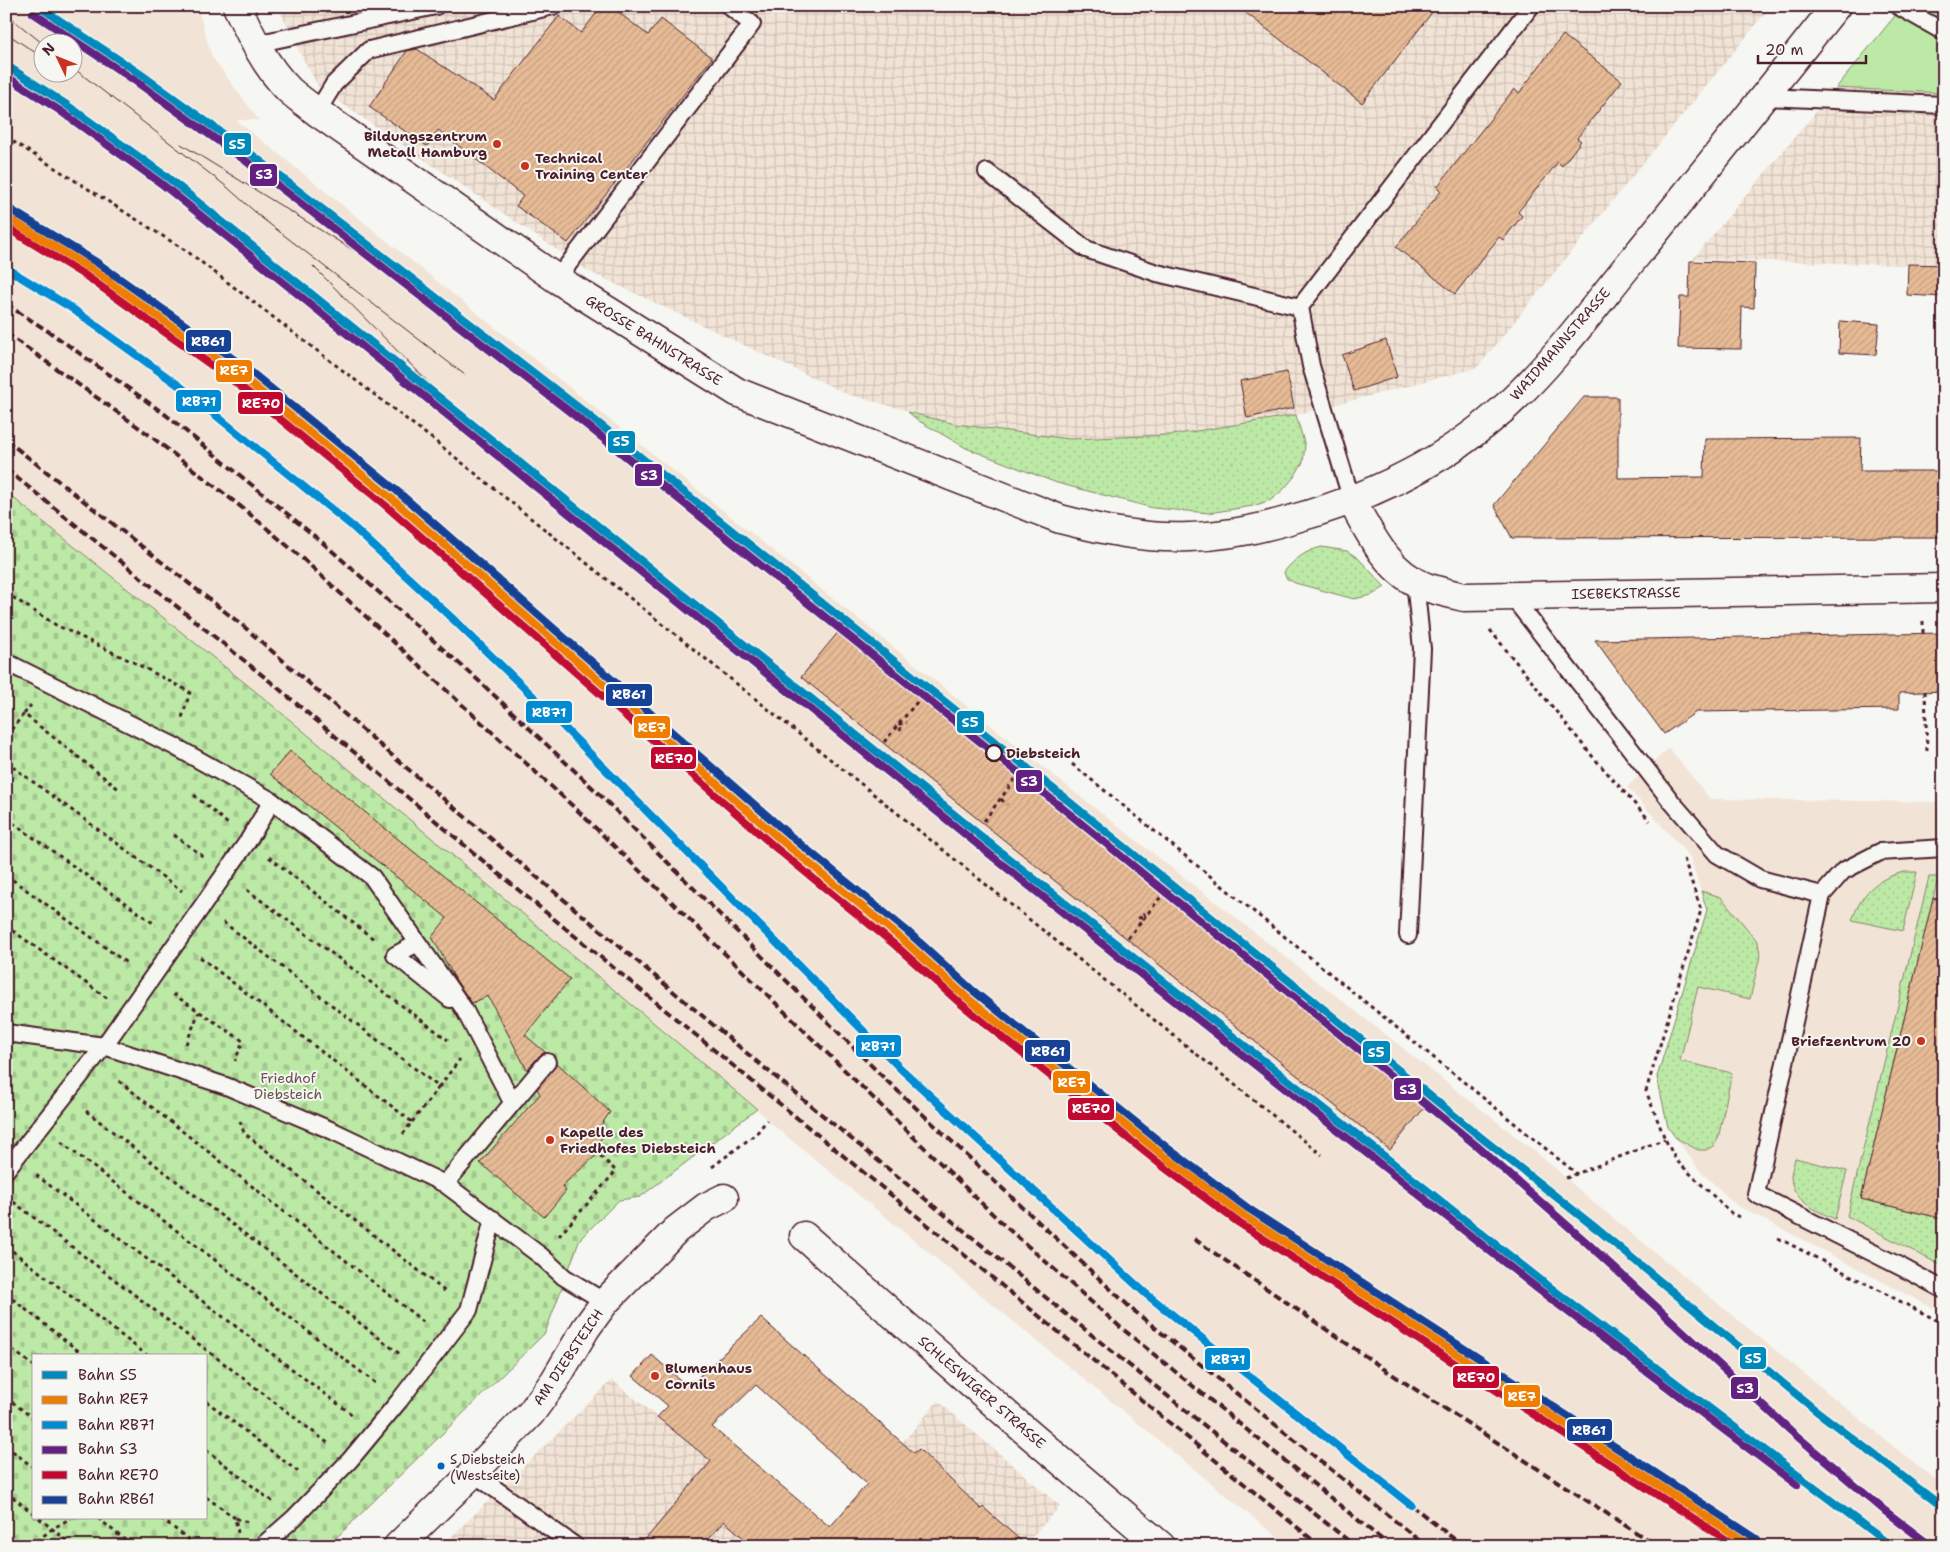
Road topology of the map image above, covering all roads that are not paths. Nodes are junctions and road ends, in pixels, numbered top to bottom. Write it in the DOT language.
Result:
graph roads {
  1 [pos="237,6"];
  2 [pos="436,6"];
  3 [pos="553,6"];
  4 [pos="729,6"];
  5 [pos="1531,6"];
  6 [pos="1836,6"];
  7 [pos="1898,6"];
  8 [pos="1944,32"];
  9 [pos="255,44"];
  10 [pos="1764,97"];
  11 [pos="1944,105"];
  12 [pos="317,112"];
  13 [pos="987,172"];
  14 [pos="557,279"];
  15 [pos="1300,307"];
  16 [pos="1352,501"];
  17 [pos="1154,536"];
  18 [pos="1414,581"];
  19 [pos="1944,588"];
  20 [pos="1511,595"];
  21 [pos="6,662"];
  22 [pos="272,801"];
  23 [pos="1944,848"];
  24 [pos="1822,895"];
  25 [pos="1408,935"];
  26 [pos="418,943"];
  27 [pos="464,1009"];
  28 [pos="6,1033"];
  29 [pos="104,1046"];
  30 [pos="547,1062"];
  31 [pos="512,1102"];
  32 [pos="11,1164"];
  33 [pos="445,1184"];
  34 [pos="724,1198"];
  35 [pos="493,1219"];
  36 [pos="804,1236"];
  37 [pos="1944,1290"];
  38 [pos="605,1302"];
  39 [pos="473,1473"];
  40 [pos="262,1546"];
  41 [pos="398,1546"];
  42 [pos="574,1546"];
  43 [pos="1161,1546"];
  1 -- 9 [label="street, GROSSE BAHNSTRASSE"];
  2 -- 9 [label="lane"];
  3 -- 12 [label="lane"];
  4 -- 14 [label="lane"];
  5 -- 15 [label="lane"];
  6 -- 10 [label="street, WAIDMANNSTRASSE"];
  7 -- 8 [label="lane"];
  9 -- 12 [label="street, GROSSE BAHNSTRASSE"];
  10 -- 11 [label="lane"];
  10 -- 16 [label="street, WAIDMANNSTRASSE"];
  12 -- 14 [label="street, GROSSE BAHNSTRASSE"];
  13 -- 15 [label="lane"];
  14 -- 17 [label="street, GROSSE BAHNSTRASSE"];
  15 -- 16 [label="lane"];
  16 -- 17 [label="street, WAIDMANNSTRASSE"];
  16 -- 18 [label="street, ISEBEKSTRASSE"];
  18 -- 20 [label="street, ISEBEKSTRASSE"];
  18 -- 25 [label="lane"];
  19 -- 20 [label="street, ISEBEKSTRASSE"];
  20 -- 24 [label="lane"];
  21 -- 22 [label="lane"];
  22 -- 26 [label="lane"];
  22 -- 29 [label="lane"];
  23 -- 24 [label="lane"];
  24 -- 37 [label="lane"];
  26 -- 27 [label="lane"];
  26 -- 27 [label="lane"];
  27 -- 31 [label="lane"];
  28 -- 29 [label="lane"];
  29 -- 32 [label="lane"];
  29 -- 33 [label="lane"];
  30 -- 31 [label="lane"];
  31 -- 33 [label="lane"];
  33 -- 35 [label="lane"];
  34 -- 38 [label="street, AM DIEBSTEICH"];
  35 -- 38 [label="lane"];
  35 -- 40 [label="lane"];
  36 -- 43 [label="street, SCHLESWIGER STRASSE"];
  38 -- 39 [label="street, AM DIEBSTEICH"];
  39 -- 41 [label="street, AM DIEBSTEICH"];
  39 -- 42 [label="lane"];
}
